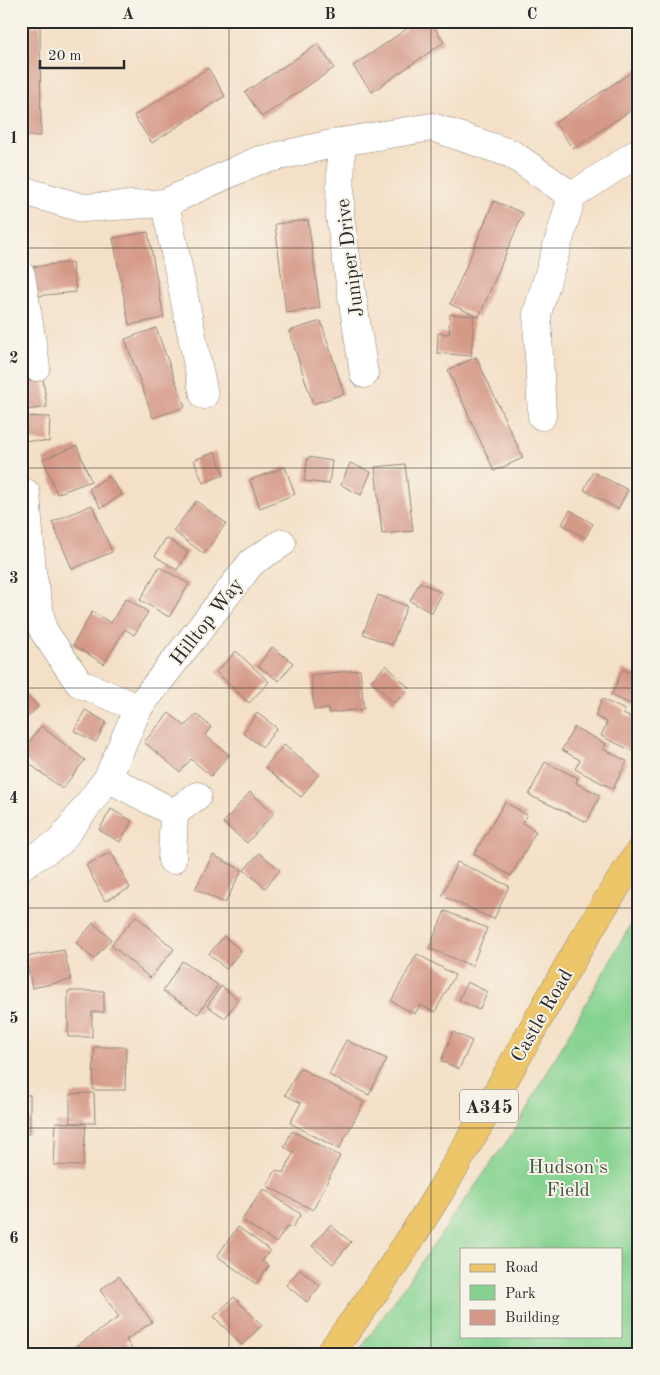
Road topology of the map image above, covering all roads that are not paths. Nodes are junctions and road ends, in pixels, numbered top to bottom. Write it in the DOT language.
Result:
graph roads {
  1 [pos="341,142"];
  2 [pos="639,152"];
  3 [pos="21,190"];
  4 [pos="572,196"];
  5 [pos="165,203"];
  6 [pos="21,275"];
  7 [pos="36,367"];
  8 [pos="364,374"];
  9 [pos="204,395"];
  10 [pos="542,416"];
  11 [pos="26,493"];
  12 [pos="282,543"];
  13 [pos="138,708"];
  14 [pos="108,778"];
  15 [pos="197,796"];
  16 [pos="174,812"];
  17 [pos="639,852"];
  18 [pos="172,860"];
  19 [pos="21,866"];
  20 [pos="330,1354"];
  1 -- 4 [label="street"];
  1 -- 5 [label="street"];
  1 -- 8 [label="street, Juniper Drive"];
  2 -- 4 [label="street"];
  3 -- 5 [label="street"];
  4 -- 10 [label="street"];
  5 -- 9 [label="street"];
  6 -- 7 [label="street"];
  11 -- 13 [label="street"];
  12 -- 13 [label="street, Hilltop Way"];
  13 -- 14 [label="street, Hilltop Way"];
  14 -- 16 [label="street"];
  14 -- 19 [label="street, Hilltop Way"];
  15 -- 16 [label="street"];
  16 -- 18 [label="street"];
  17 -- 20 [label="main road, Castle Road / A345"];
}
